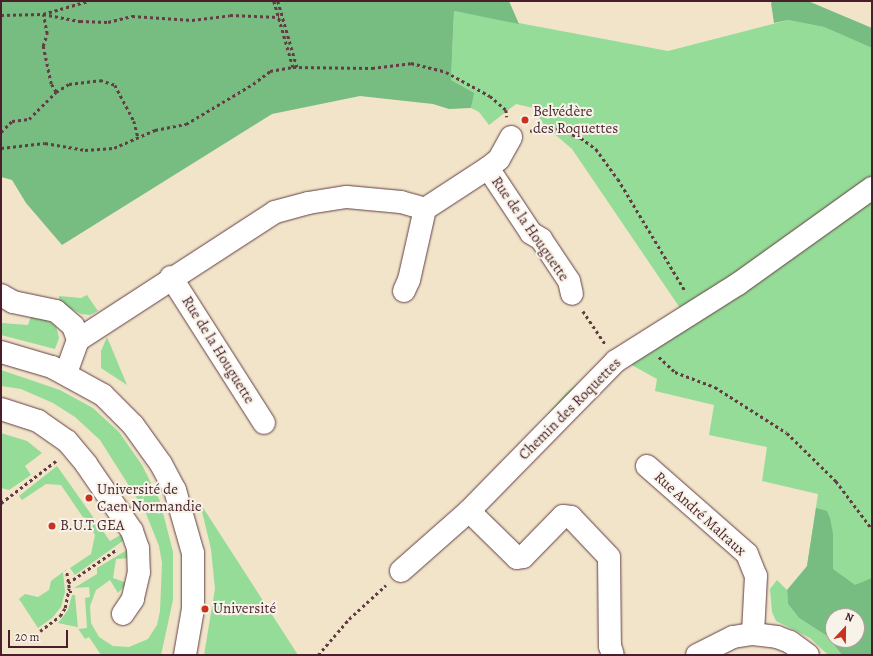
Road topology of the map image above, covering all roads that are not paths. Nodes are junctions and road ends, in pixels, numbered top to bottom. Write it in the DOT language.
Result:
graph roads {
  1 [pos="511,137"];
  2 [pos="488,168"];
  3 [pos="872,188"];
  4 [pos="425,209"];
  5 [pos="171,277"];
  6 [pos="404,291"];
  7 [pos="572,294"];
  8 [pos="1,295"];
  9 [pos="78,340"];
  10 [pos="1,352"];
  11 [pos="66,374"];
  12 [pos="1,409"];
  13 [pos="264,423"];
  14 [pos="647,466"];
  15 [pos="469,511"];
  16 [pos="401,570"];
  17 [pos="123,614"];
  18 [pos="753,634"];
  19 [pos="185,655"];
  20 [pos="613,655"];
  21 [pos="697,655"];
  22 [pos="808,655"];
  1 -- 2 [label="street"];
  2 -- 4 [label="street, Rue de la Houguette"];
  2 -- 7 [label="street, Rue de la Houguette"];
  3 -- 15 [label="street, Chemin des Roquettes"];
  4 -- 5 [label="street"];
  4 -- 6 [label="street"];
  5 -- 9 [label="street"];
  5 -- 13 [label="street, Rue de la Houguette"];
  8 -- 9 [label="street"];
  9 -- 11 [label="street"];
  10 -- 11 [label="street"];
  11 -- 19 [label="street"];
  12 -- 17 [label="street"];
  14 -- 18 [label="street, Rue André Malraux"];
  15 -- 16 [label="street, Chemin des Roquettes"];
  15 -- 20 [label="street"];
  18 -- 21 [label="street"];
  18 -- 22 [label="street"];
}
